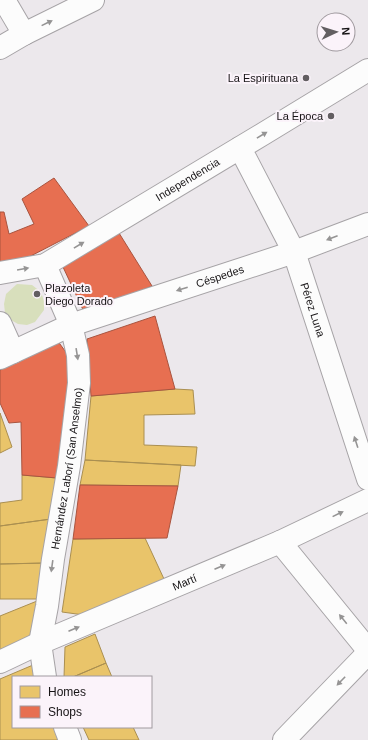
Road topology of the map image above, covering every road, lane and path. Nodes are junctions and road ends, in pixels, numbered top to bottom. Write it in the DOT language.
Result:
graph roads {
  1 [pos="4,0"];
  2 [pos="93,0"];
  3 [pos="24,34"];
  4 [pos="0,48"];
  5 [pos="368,70"];
  6 [pos="240,148"];
  7 [pos="368,224"];
  8 [pos="294,252"];
  9 [pos="45,265"];
  10 [pos="0,273"];
  11 [pos="0,322"];
  12 [pos="71,325"];
  13 [pos="6,355"];
  14 [pos="368,479"];
  15 [pos="368,500"];
  16 [pos="280,542"];
  17 [pos="40,643"];
  18 [pos="368,650"];
  19 [pos="368,653"];
  20 [pos="0,662"];
  21 [pos="45,676"];
  22 [pos="65,728"];
  23 [pos="70,740"];
  24 [pos="284,740"];
  1 -- 3 [label="street"];
  3 -- 2 [label="street, one-way"];
  3 -- 4 [label="street"];
  6 -- 5 [label="street, Independencia, one-way"];
  6 -- 8 [label="street, Pérez Luna"];
  9 -- 6 [label="street, Independencia, one-way"];
  7 -- 8 [label="street, Céspedes, one-way"];
  8 -- 12 [label="street, Céspedes, one-way"];
  14 -- 8 [label="street, Pérez Luna, one-way"];
  10 -- 9 [label="street, Independencia, one-way"];
  9 -- 12 [label="street, Hernández Laborí (San Anselmo)"];
  11 -- 13 [label="street"];
  12 -- 13 [label="street, Céspedes"];
  12 -- 17 [label="street, Hernández Laborí (San Anselmo), one-way"];
  16 -- 15 [label="street, Martí, one-way"];
  17 -- 16 [label="street, Martí, one-way"];
  18 -- 16 [label="street, one-way"];
  17 -- 20 [label="street, Martí"];
  17 -- 21 [label="street, Hernández Laborí (San Anselmo)"];
  19 -- 24 [label="street, one-way"];
  22 -- 23 [label="street"];
}
